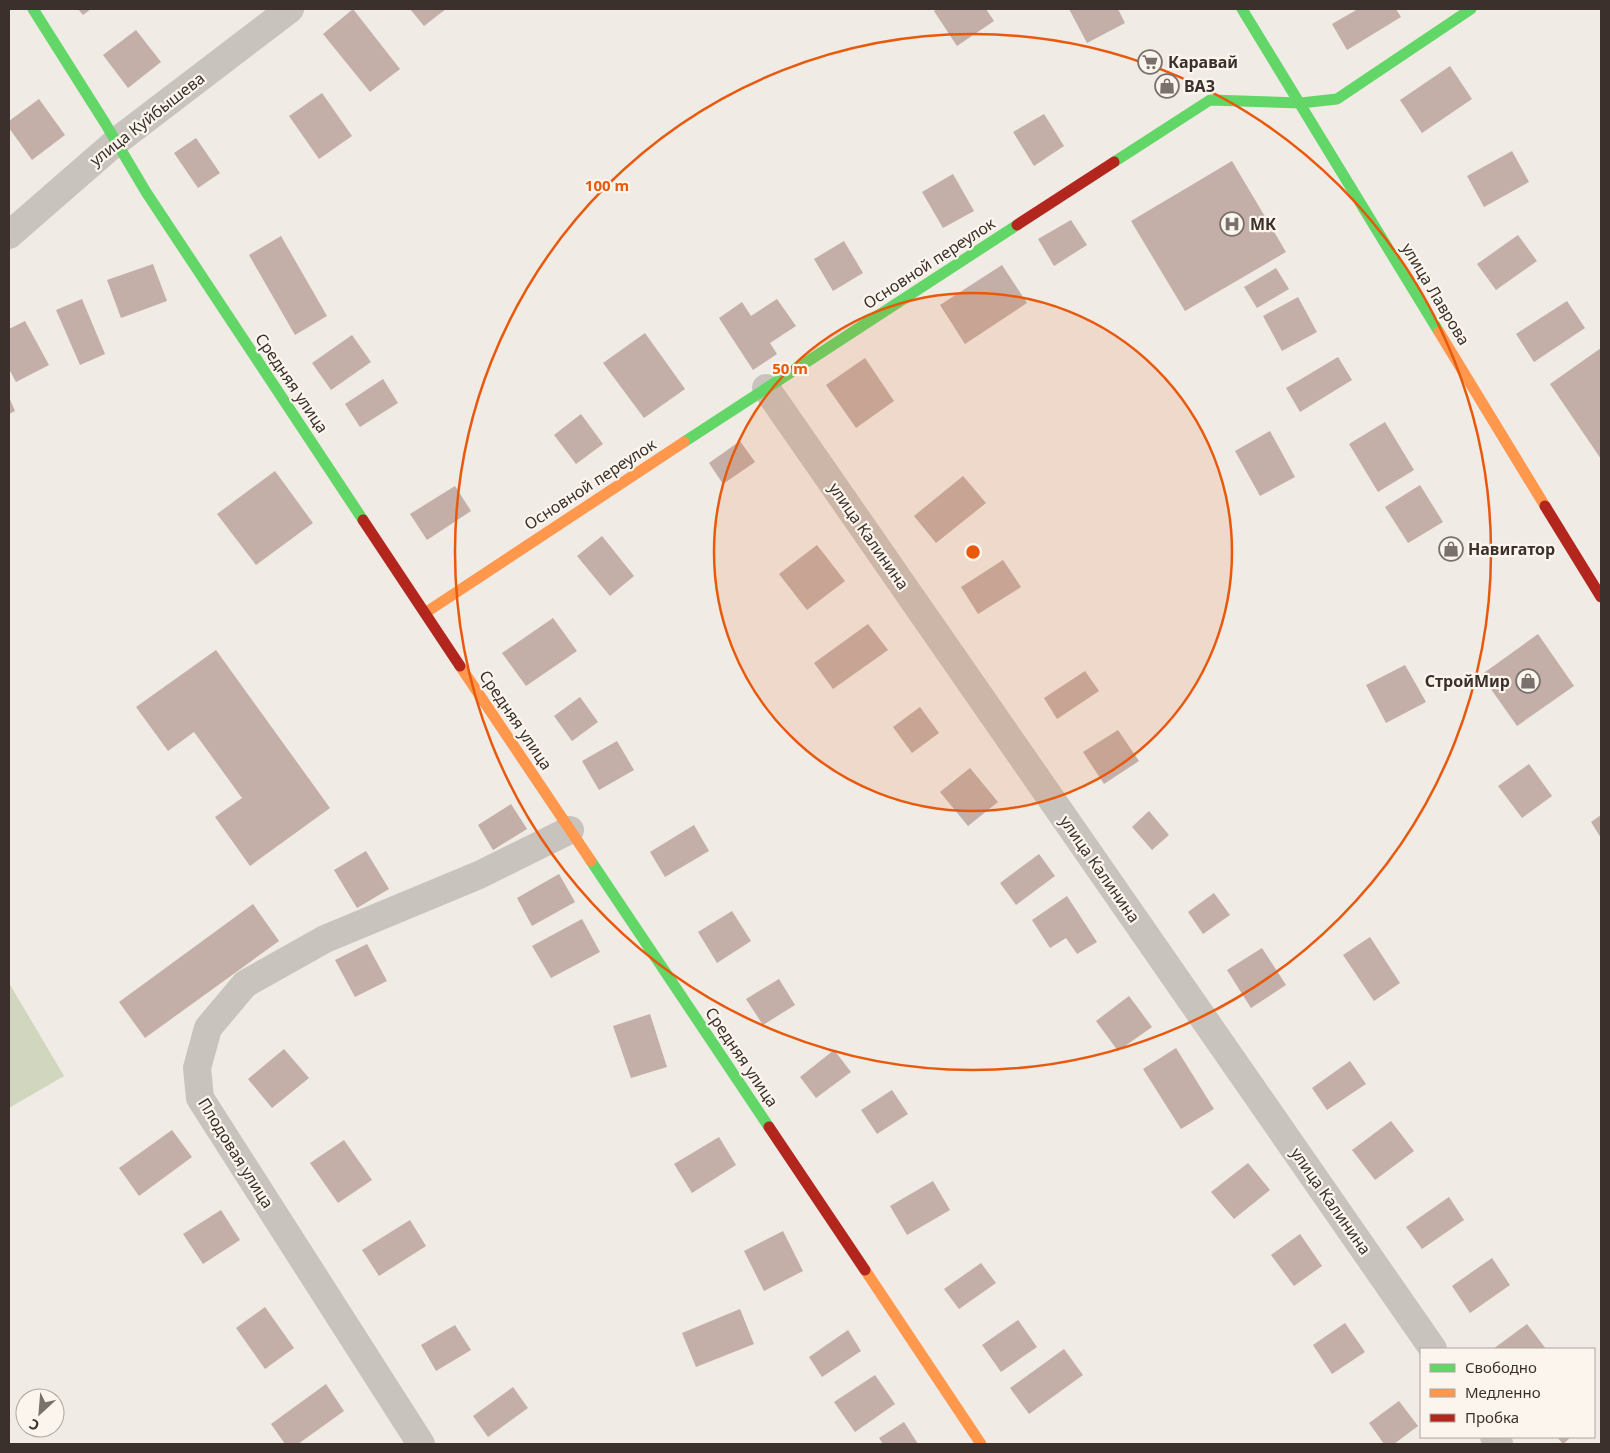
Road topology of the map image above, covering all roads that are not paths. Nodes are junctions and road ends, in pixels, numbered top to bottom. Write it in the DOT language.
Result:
graph roads {
  1 [pos="33,9"];
  2 [pos="290,9"];
  3 [pos="1242,9"];
  4 [pos="1471,9"];
  5 [pos="1301,103"];
  6 [pos="117,141"];
  7 [pos="9,236"];
  8 [pos="766,388"];
  9 [pos="1601,597"];
  10 [pos="425,613"];
  11 [pos="570,830"];
  12 [pos="1432,1348"];
  13 [pos="422,1444"];
  14 [pos="981,1444"];
  1 -- 6 [label="street, Средняя улица"];
  2 -- 6 [label="street, улица Куйбышева"];
  3 -- 5 [label="street, улица Лаврова"];
  4 -- 5 [label="street, Основной переулок"];
  5 -- 8 [label="street, Основной переулок"];
  5 -- 9 [label="street, улица Лаврова"];
  6 -- 7 [label="street, улица Куйбышева"];
  6 -- 10 [label="street, Средняя улица"];
  8 -- 10 [label="street, Основной переулок"];
  8 -- 12 [label="street, улица Калинина"];
  10 -- 11 [label="street, Средняя улица"];
  11 -- 13 [label="street, Плодовая улица"];
  11 -- 14 [label="street, Средняя улица"];
}
